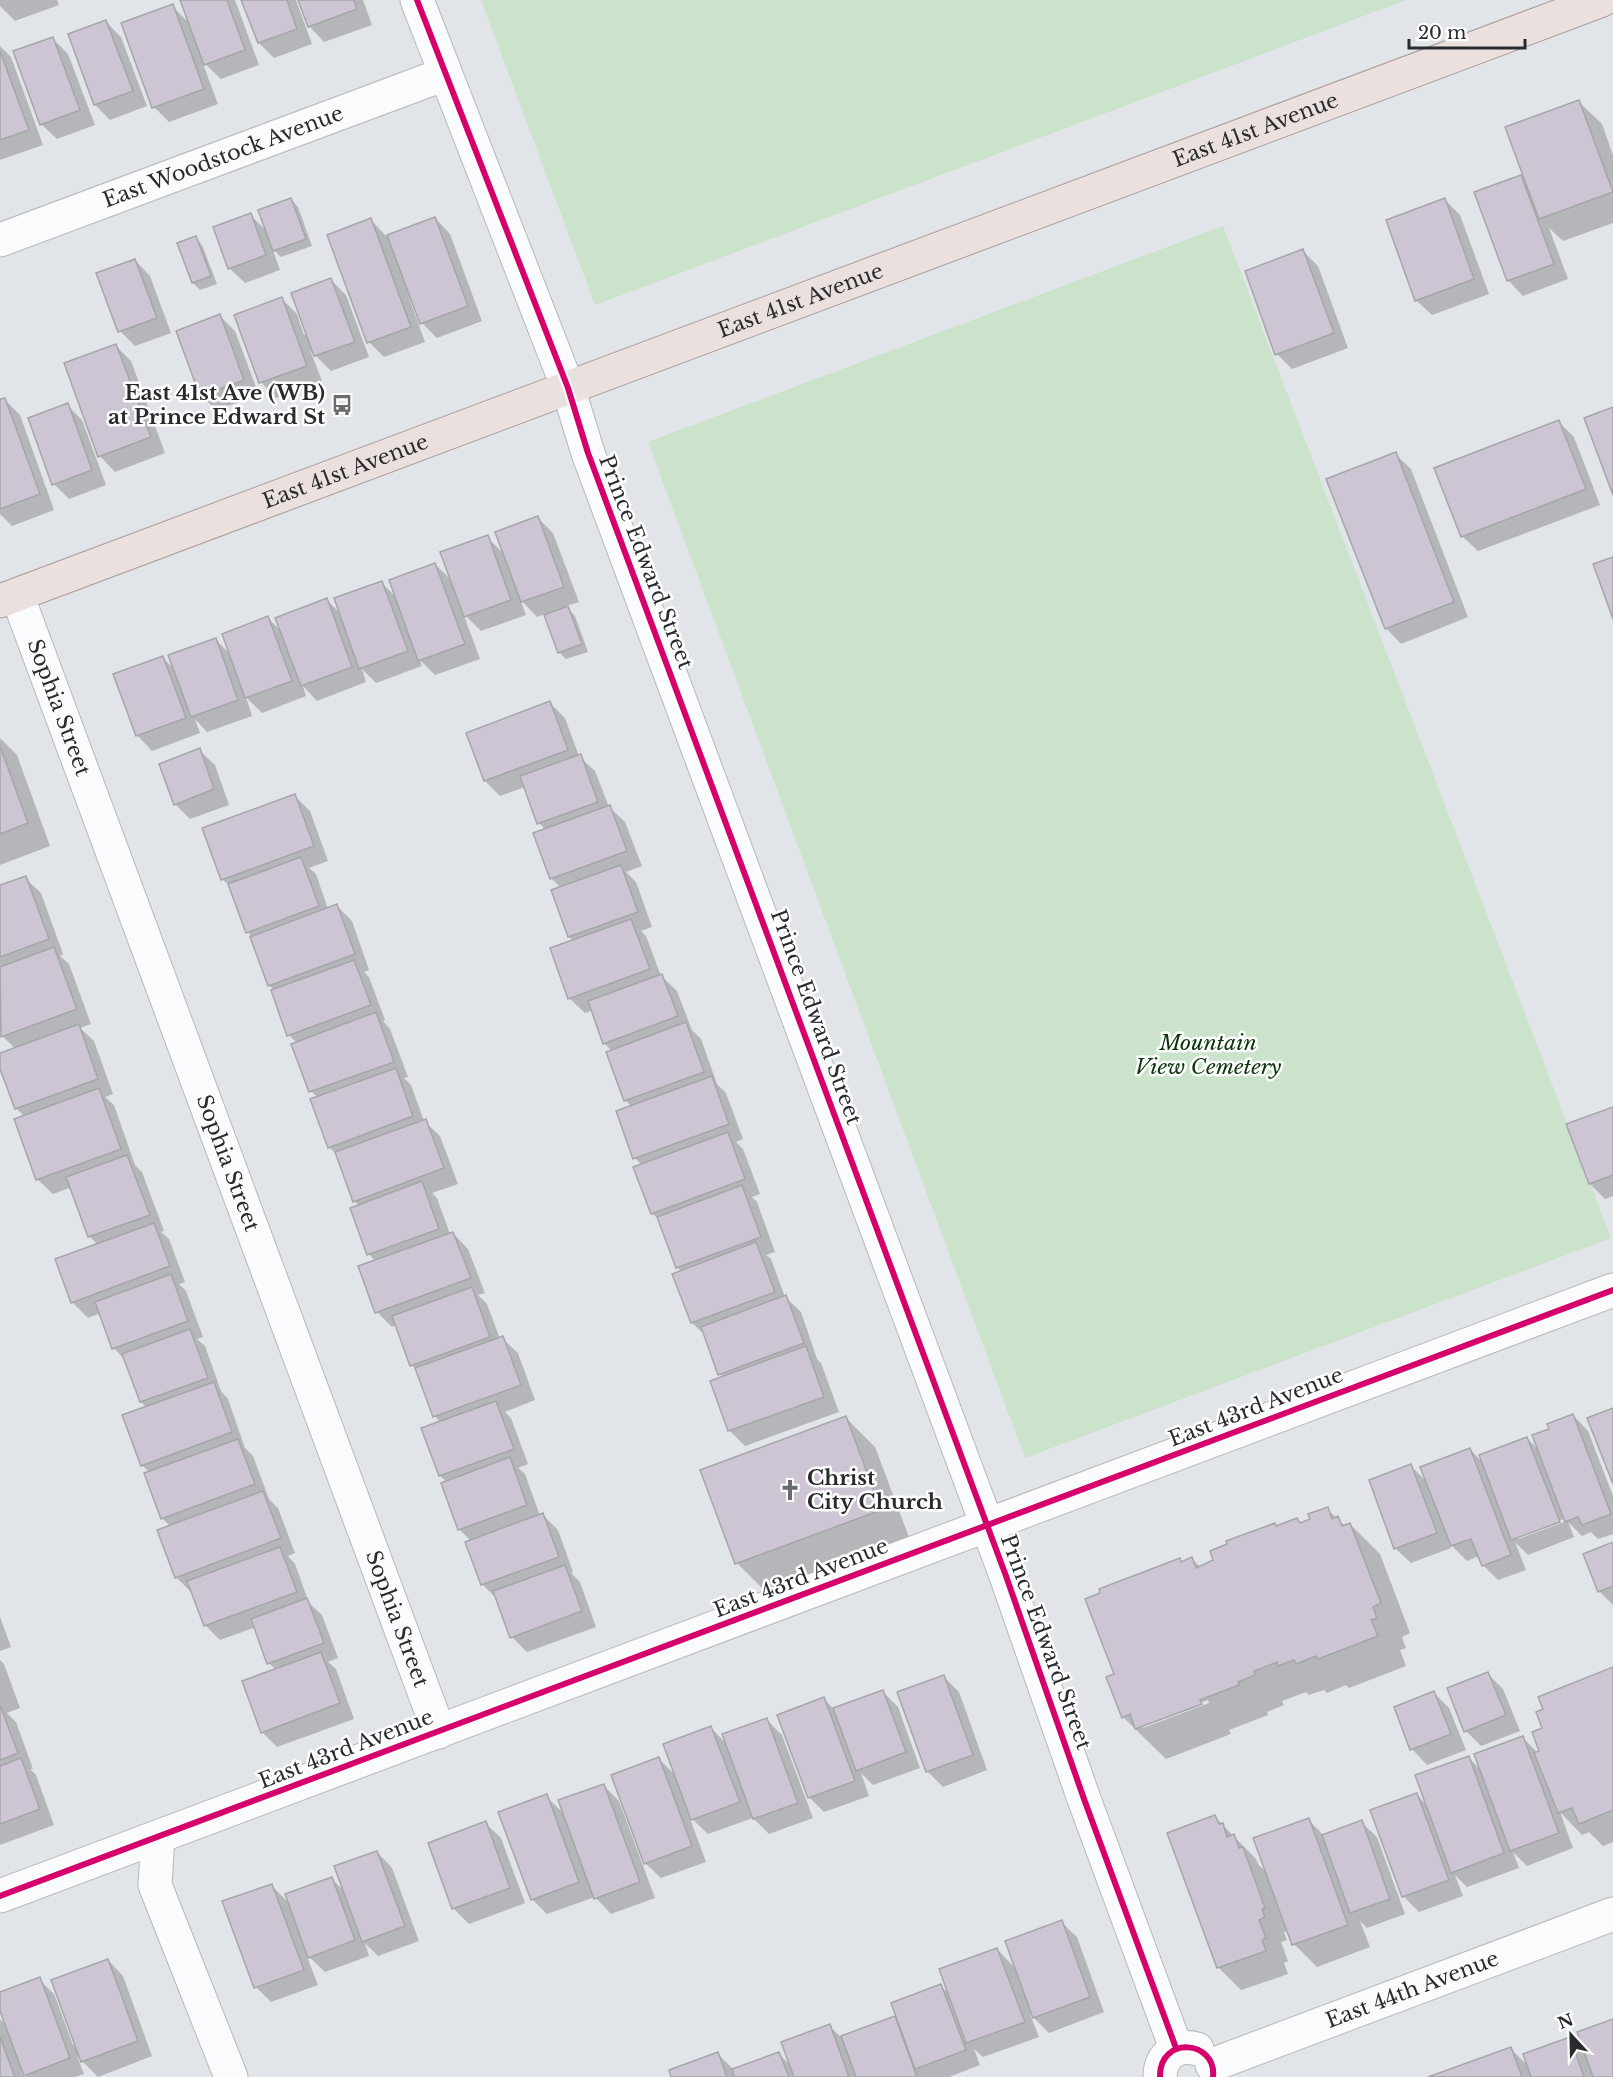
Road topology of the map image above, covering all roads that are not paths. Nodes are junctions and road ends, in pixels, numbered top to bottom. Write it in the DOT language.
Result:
graph roads {
  1 [pos="417,0"];
  2 [pos="1602,0"];
  3 [pos="1609,0"];
  4 [pos="1613,11"];
  5 [pos="446,74"];
  6 [pos="0,240"];
  7 [pos="568,388"];
  8 [pos="8,598"];
  9 [pos="1613,1290"];
  10 [pos="987,1526"];
  11 [pos="439,1732"];
  12 [pos="158,1837"];
  13 [pos="0,1896"];
  14 [pos="1613,1914"];
  15 [pos="1176,2049"];
  16 [pos="1212,2071"];
  17 [pos="231,2077"];
  18 [pos="1160,2077"];
  1 -- 5 [label="street, Prince Edward Street"];
  2 -- 7 [label="main road, East 41st Avenue"];
  3 -- 4 [label="street"];
  5 -- 6 [label="street, East Woodstock Avenue"];
  5 -- 7 [label="street, Prince Edward Street"];
  7 -- 8 [label="main road, East 41st Avenue"];
  7 -- 10 [label="street, Prince Edward Street"];
  8 -- 11 [label="street, Sophia Street"];
  9 -- 10 [label="street, East 43rd Avenue"];
  10 -- 11 [label="street, East 43rd Avenue"];
  10 -- 15 [label="street, Prince Edward Street"];
  11 -- 12 [label="street, East 43rd Avenue"];
  12 -- 13 [label="street, East 43rd Avenue"];
  12 -- 17 [label="street"];
  14 -- 16 [label="street, East 44th Avenue"];
  15 -- 16 [label="street"];
  15 -- 18 [label="street"];
}
